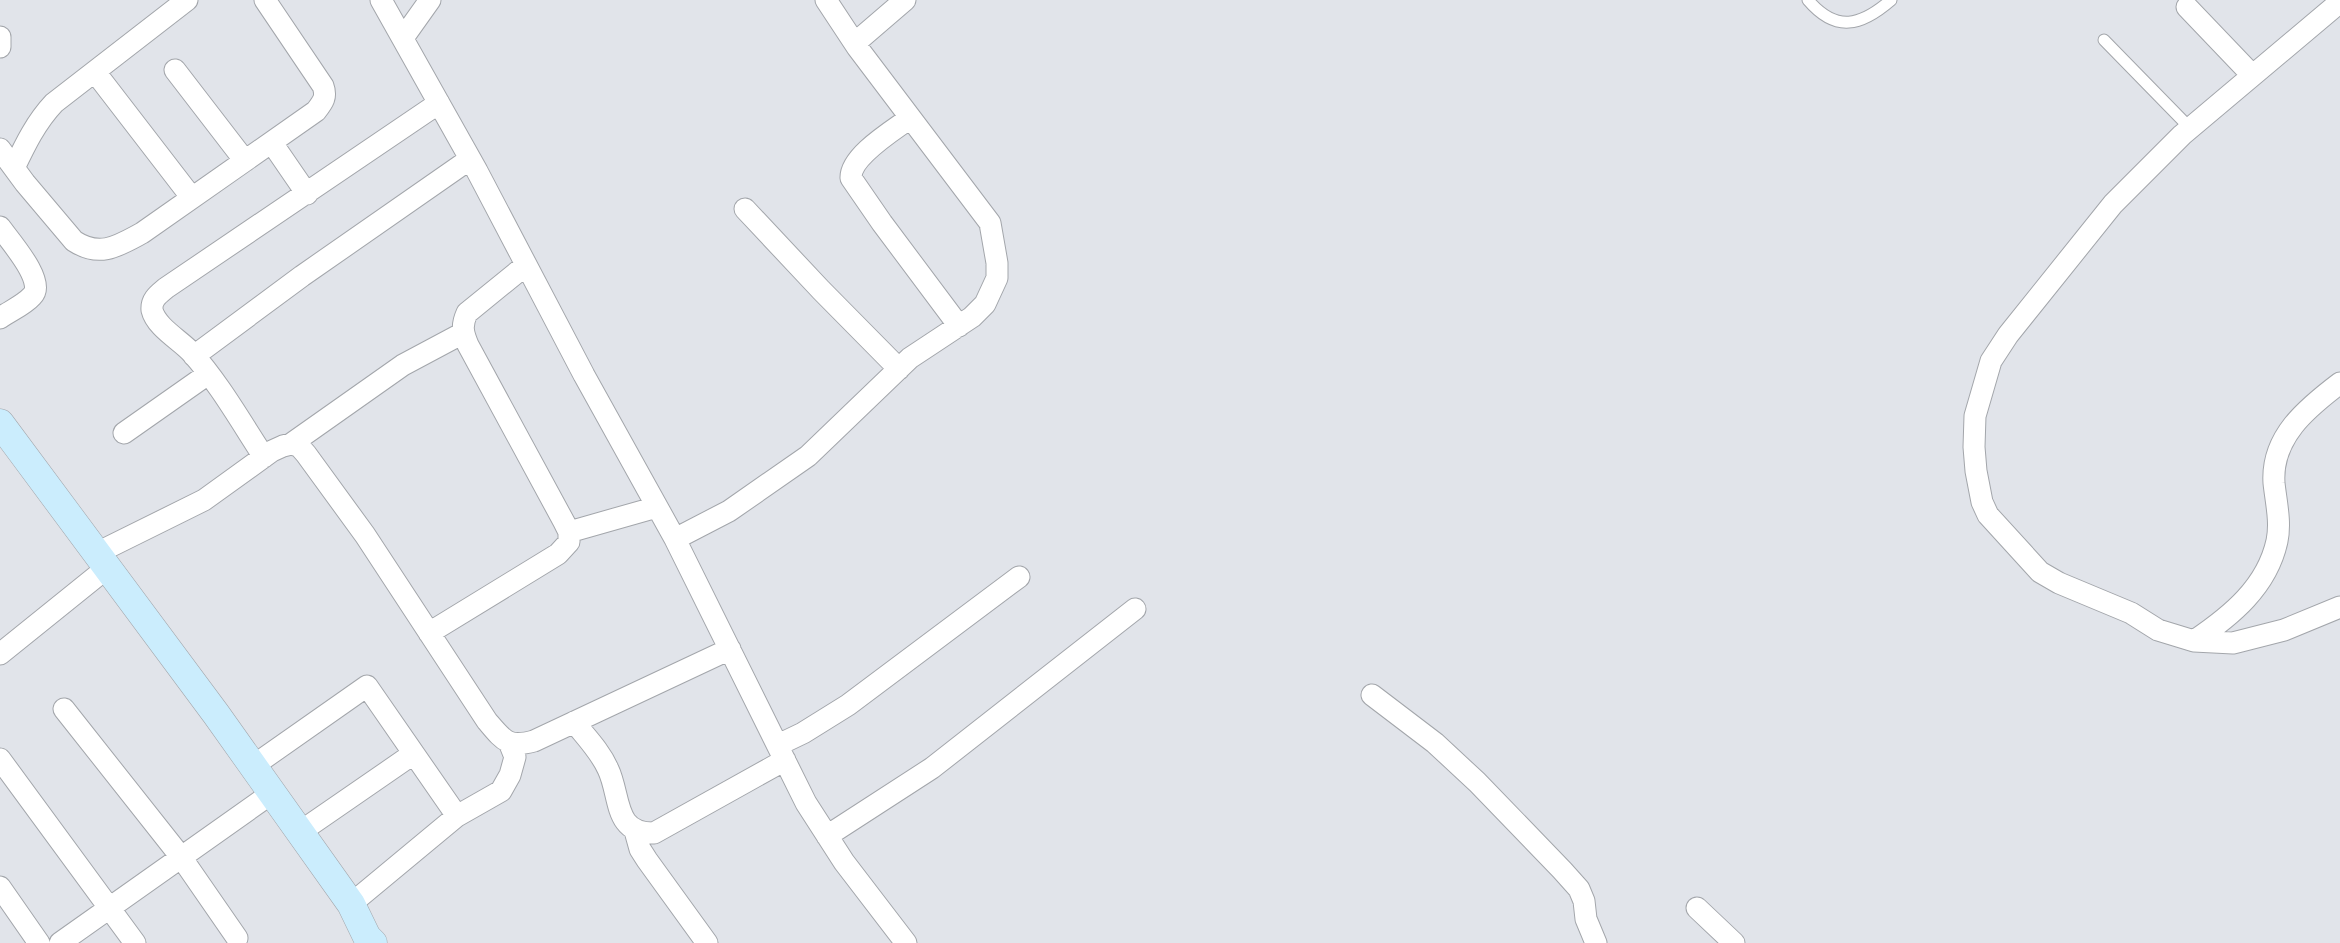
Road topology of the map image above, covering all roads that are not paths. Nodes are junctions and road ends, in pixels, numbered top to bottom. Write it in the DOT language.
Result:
graph roads {
  1 [pos="187,0"];
  2 [pos="265,0"];
  3 [pos="381,0"];
  4 [pos="430,0"];
  5 [pos="826,0"];
  6 [pos="905,0"];
  7 [pos="1808,0"];
  8 [pos="1891,0"];
  9 [pos="2340,2"];
  10 [pos="2188,7"];
  11 [pos="0,37"];
  12 [pos="403,38"];
  13 [pos="2104,40"];
  14 [pos="855,44"];
  15 [pos="0,47"];
  16 [pos="175,70"];
  17 [pos="95,72"];
  18 [pos="2252,75"];
  19 [pos="439,103"];
  20 [pos="910,118"];
  21 [pos="2190,128"];
  22 [pos="272,143"];
  23 [pos="0,148"];
  24 [pos="470,159"];
  25 [pos="245,161"];
  26 [pos="14,168"];
  27 [pos="307,194"];
  28 [pos="192,198"];
  29 [pos="745,209"];
  30 [pos="0,227"];
  31 [pos="526,265"];
  32 [pos="0,318"];
  33 [pos="959,326"];
  34 [pos="463,333"];
  35 [pos="194,356"];
  36 [pos="899,369"];
  37 [pos="208,374"];
  38 [pos="2340,383"];
  39 [pos="0,423"];
  40 [pos="124,433"];
  41 [pos="291,444"];
  42 [pos="264,456"];
  43 [pos="657,507"];
  44 [pos="568,532"];
  45 [pos="675,539"];
  46 [pos="102,560"];
  47 [pos="1019,577"];
  48 [pos="2340,607"];
  49 [pos="1135,609"];
  50 [pos="429,633"];
  51 [pos="2194,641"];
  52 [pos="730,649"];
  53 [pos="0,654"];
  54 [pos="1372,695"];
  55 [pos="64,709"];
  56 [pos="574,722"];
  57 [pos="509,742"];
  58 [pos="781,752"];
  59 [pos="413,754"];
  60 [pos="0,759"];
  61 [pos="253,766"];
  62 [pos="272,793"];
  63 [pos="457,816"];
  64 [pos="636,831"];
  65 [pos="300,832"];
  66 [pos="827,836"];
  67 [pos="181,857"];
  68 [pos="0,887"];
  69 [pos="351,904"];
  70 [pos="109,908"];
  71 [pos="1697,908"];
  72 [pos="236,938"];
  73 [pos="366,941"];
  74 [pos="38,943"];
  75 [pos="60,943"];
  76 [pos="134,943"];
  77 [pos="707,943"];
  78 [pos="906,943"];
  79 [pos="1596,943"];
  80 [pos="1734,943"];
  1 -- 17 [label="street"];
  2 -- 22 [label="street"];
  3 -- 12 [label="street"];
  4 -- 12 [label="street"];
  5 -- 14 [label="street"];
  6 -- 14 [label="street"];
  7 -- 8 [label="lane"];
  9 -- 18 [label="street"];
  10 -- 18 [label="street"];
  11 -- 15 [label="street"];
  12 -- 19 [label="street"];
  13 -- 21 [label="lane"];
  14 -- 20 [label="street"];
  16 -- 25 [label="street"];
  17 -- 26 [label="street"];
  17 -- 28 [label="street"];
  18 -- 21 [label="street"];
  19 -- 24 [label="street"];
  19 -- 27 [label="street"];
  20 -- 33 [label="street"];
  20 -- 33 [label="street"];
  21 -- 51 [label="street"];
  22 -- 25 [label="street"];
  22 -- 27 [label="street"];
  23 -- 26 [label="street"];
  24 -- 31 [label="street"];
  24 -- 35 [label="street"];
  25 -- 28 [label="street"];
  26 -- 28 [label="street"];
  27 -- 35 [label="street"];
  29 -- 36 [label="street"];
  30 -- 32 [label="street"];
  31 -- 34 [label="street"];
  31 -- 43 [label="street"];
  33 -- 36 [label="street"];
  34 -- 41 [label="street"];
  34 -- 44 [label="street"];
  35 -- 37 [label="street"];
  36 -- 45 [label="street"];
  37 -- 40 [label="street"];
  37 -- 42 [label="street"];
  38 -- 51 [label="street"];
  39 -- 46 [label="street"];
  41 -- 42 [label="street"];
  41 -- 50 [label="street"];
  42 -- 46 [label="street"];
  43 -- 44 [label="street"];
  43 -- 45 [label="street"];
  44 -- 50 [label="street"];
  45 -- 52 [label="street"];
  46 -- 53 [label="street"];
  46 -- 61 [label="street"];
  47 -- 58 [label="street"];
  48 -- 51 [label="street"];
  49 -- 66 [label="street"];
  50 -- 57 [label="street"];
  52 -- 56 [label="street"];
  52 -- 58 [label="street"];
  54 -- 79 [label="street"];
  55 -- 67 [label="street"];
  56 -- 57 [label="street"];
  56 -- 64 [label="street"];
  57 -- 63 [label="street"];
  58 -- 64 [label="street"];
  58 -- 66 [label="street"];
  59 -- 61 [label="street"];
  59 -- 63 [label="street"];
  59 -- 65 [label="street"];
  60 -- 70 [label="street"];
  61 -- 62 [label="street"];
  62 -- 65 [label="street"];
  62 -- 67 [label="street"];
  63 -- 69 [label="street"];
  64 -- 77 [label="street"];
  65 -- 69 [label="street"];
  66 -- 78 [label="street"];
  67 -- 70 [label="street"];
  67 -- 72 [label="street"];
  68 -- 74 [label="street"];
  69 -- 73 [label="street"];
  70 -- 75 [label="street"];
  70 -- 76 [label="street"];
  71 -- 80 [label="street"];
}
